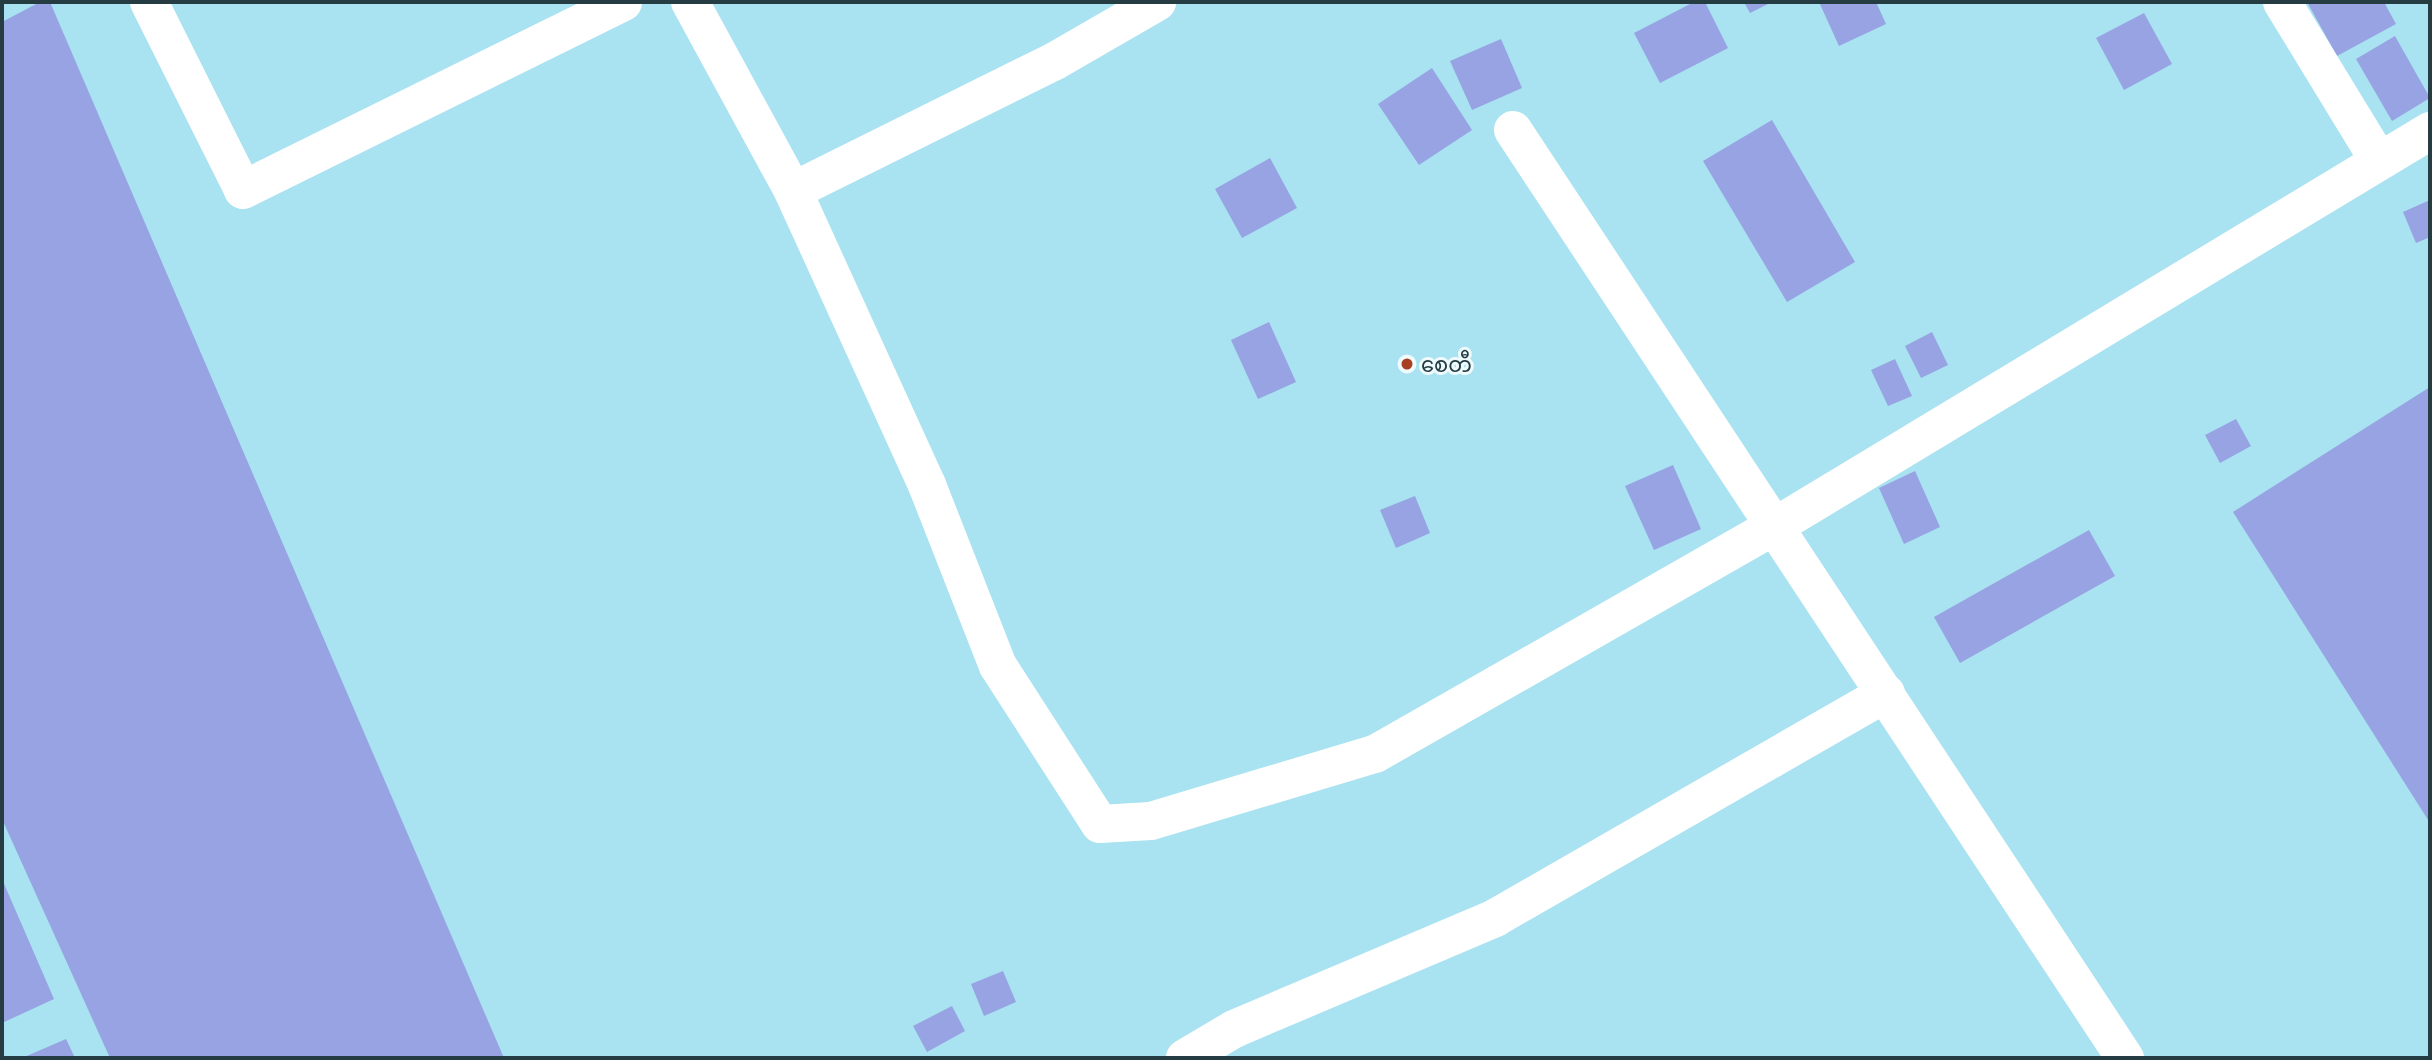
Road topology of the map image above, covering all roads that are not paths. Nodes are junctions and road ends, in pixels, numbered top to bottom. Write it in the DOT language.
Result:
graph roads {
  1 [pos="149,2"];
  2 [pos="622,2"];
  3 [pos="690,2"];
  4 [pos="1157,2"];
  5 [pos="2282,2"];
  6 [pos="1513,130"];
  7 [pos="2430,131"];
  8 [pos="2379,161"];
  9 [pos="793,191"];
  10 [pos="1777,525"];
  11 [pos="1886,693"];
  12 [pos="1185,1058"];
  13 [pos="2125,1058"];
  1 -- 2 [label="street"];
  3 -- 9 [label="street"];
  4 -- 9 [label="street"];
  5 -- 8 [label="street"];
  6 -- 10 [label="street"];
  7 -- 8 [label="street"];
  8 -- 10 [label="street"];
  9 -- 10 [label="street"];
  10 -- 11 [label="street"];
  11 -- 12 [label="street"];
  11 -- 13 [label="street"];
}
